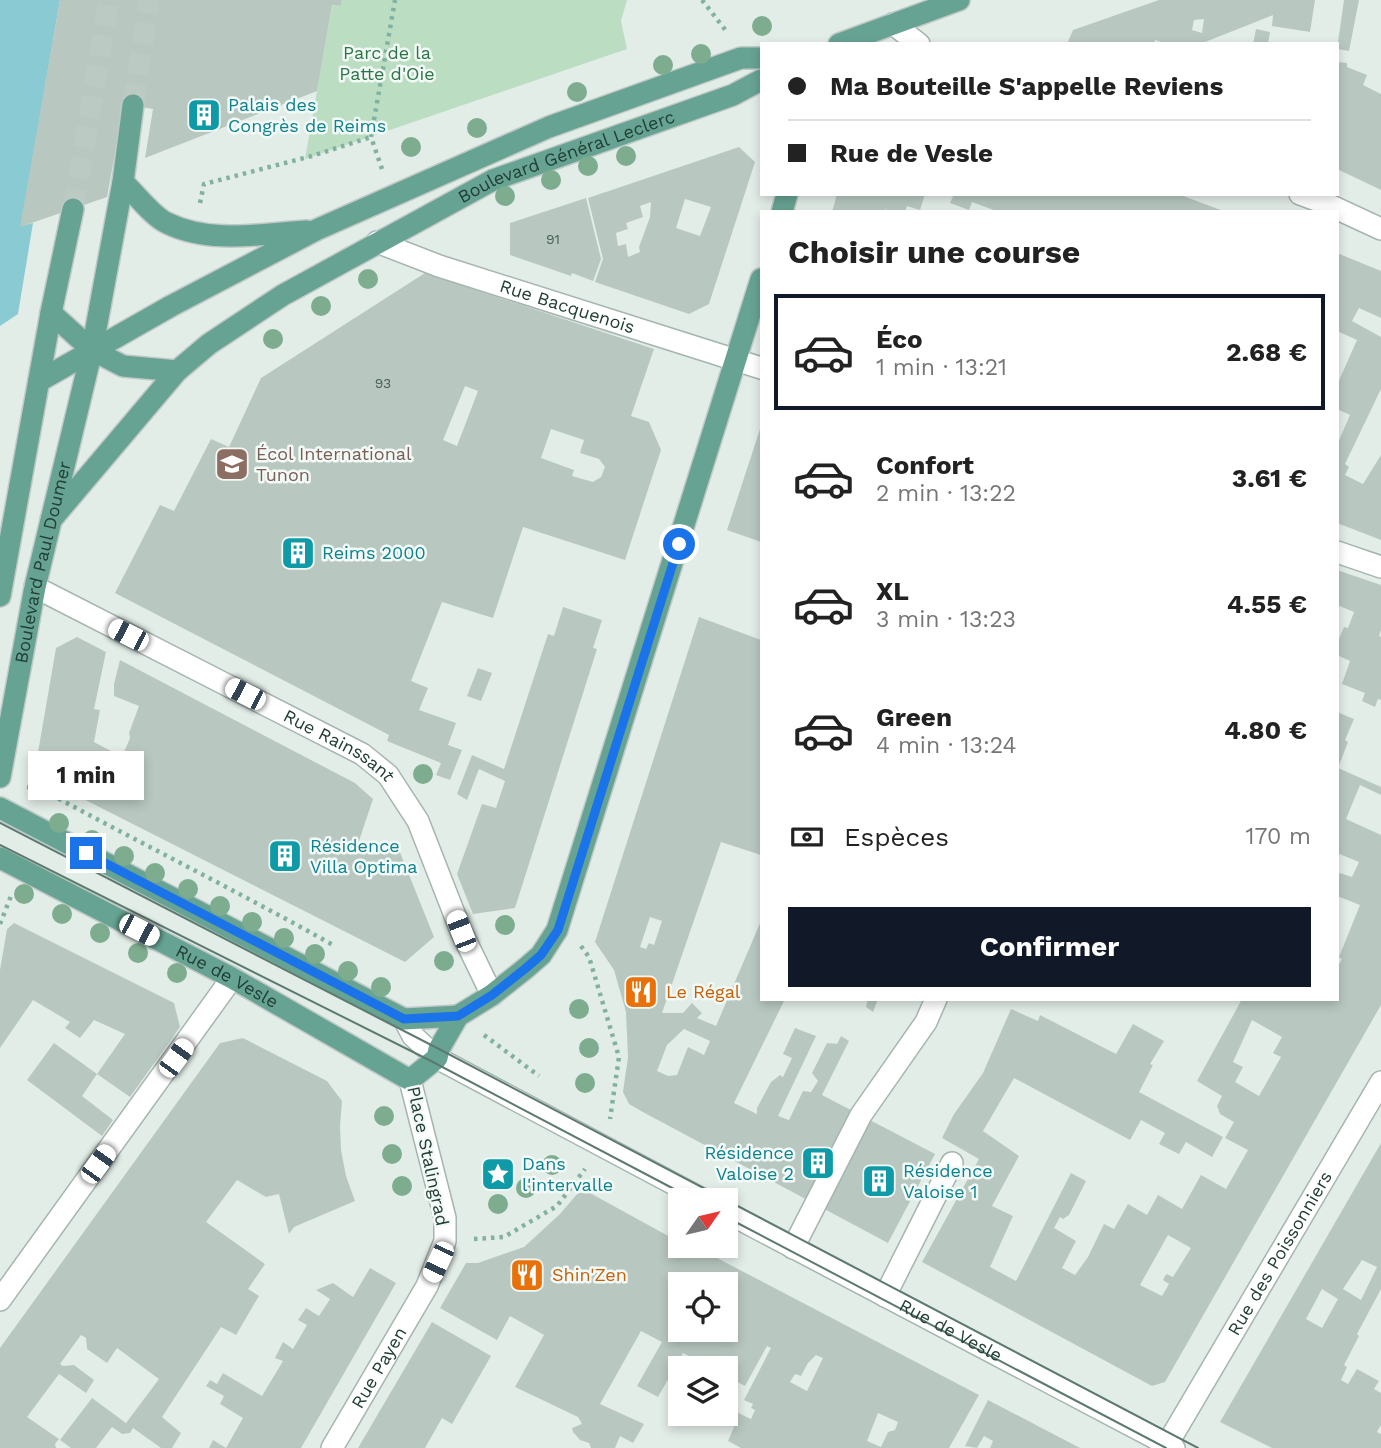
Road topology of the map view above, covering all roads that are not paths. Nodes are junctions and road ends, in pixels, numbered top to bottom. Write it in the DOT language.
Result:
graph roads {
  1 [pos="959,0"];
  2 [pos="892,24"];
  3 [pos="844,42"];
  4 [pos="916,42"];
  5 [pos="760,58"];
  6 [pos="760,81"];
  7 [pos="133,106"];
  8 [pos="123,182"];
  9 [pos="1305,196"];
  10 [pos="73,209"];
  11 [pos="1381,229"];
  12 [pos="316,230"];
  13 [pos="377,242"];
  14 [pos="760,282"];
  15 [pos="51,313"];
  16 [pos="92,350"];
  17 [pos="737,360"];
  18 [pos="760,368"];
  19 [pos="177,371"];
  20 [pos="39,381"];
  21 [pos="51,520"];
  22 [pos="1339,553"];
  23 [pos="1381,567"];
  24 [pos="35,587"];
  25 [pos="0,596"];
  26 [pos="0,777"];
  27 [pos="6,812"];
  28 [pos="2,859"];
  29 [pos="232,978"];
  30 [pos="492,995"];
  31 [pos="935,1001"];
  32 [pos="458,1016"];
  33 [pos="404,1019"];
  34 [pos="437,1058"];
  35 [pos="410,1080"];
  36 [pos="1381,1082"];
  37 [pos="952,1163"];
  38 [pos="681,1188"];
  39 [pos="738,1218"];
  40 [pos="793,1248"];
  41 [pos="427,1286"];
  42 [pos="2,1293"];
  43 [pos="885,1296"];
  44 [pos="1169,1447"];
  45 [pos="332,1448"];
  1 -- 2 [label="main road"];
  2 -- 3 [label="main road"];
  2 -- 4 [label="street"];
  5 -- 12 [label="main road, Boulevard Général Leclerc"];
  6 -- 13 [label="main road, Boulevard Général Leclerc"];
  7 -- 8 [label="main road, Boulevard Paul Doumer"];
  8 -- 12 [label="main road"];
  8 -- 16 [label="main road, Boulevard Paul Doumer"];
  9 -- 11 [label="street"];
  10 -- 15 [label="main road, Boulevard Paul Doumer"];
  12 -- 16 [label="main road, Boulevard Général Leclerc"];
  13 -- 17 [label="street, Rue Bacquenois"];
  13 -- 19 [label="main road, Boulevard Général Leclerc"];
  14 -- 17 [label="main road, Place Stalingrad"];
  15 -- 16 [label="main road"];
  15 -- 20 [label="main road, Boulevard Paul Doumer"];
  16 -- 19 [label="main road"];
  16 -- 20 [label="main road, Boulevard Général Leclerc"];
  16 -- 21 [label="main road, Boulevard Paul Doumer"];
  17 -- 18 [label="street, Rue Bacquenois"];
  17 -- 30 [label="main road, Place Stalingrad"];
  19 -- 21 [label="main road, Boulevard Général Leclerc"];
  20 -- 25 [label="main road, Boulevard Paul Doumer"];
  21 -- 24 [label="main road, Boulevard Paul Doumer"];
  22 -- 23 [label="street"];
  24 -- 26 [label="main road, Boulevard Paul Doumer"];
  24 -- 30 [label="street, Rue Rainssant"];
  27 -- 33 [label="main road"];
  28 -- 29 [label="main road, Rue de Vesle"];
  29 -- 35 [label="main road, Rue de Vesle"];
  29 -- 42 [label="street"];
  30 -- 32 [label="main road, Place Stalingrad"];
  31 -- 40 [label="street"];
  32 -- 33 [label="main road"];
  32 -- 34 [label="main road, Place Stalingrad"];
  33 -- 34 [label="street"];
  34 -- 35 [label="main road, Place Stalingrad"];
  34 -- 38 [label="street"];
  35 -- 41 [label="street, Place Stalingrad"];
  36 -- 44 [label="street, Rue des Poissonniers"];
  37 -- 43 [label="street"];
  39 -- 40 [label="street, Rue de Vesle"];
  40 -- 43 [label="street, Rue de Vesle"];
  41 -- 45 [label="street, Rue Payen"];
  43 -- 44 [label="street, Rue de Vesle"];
}
